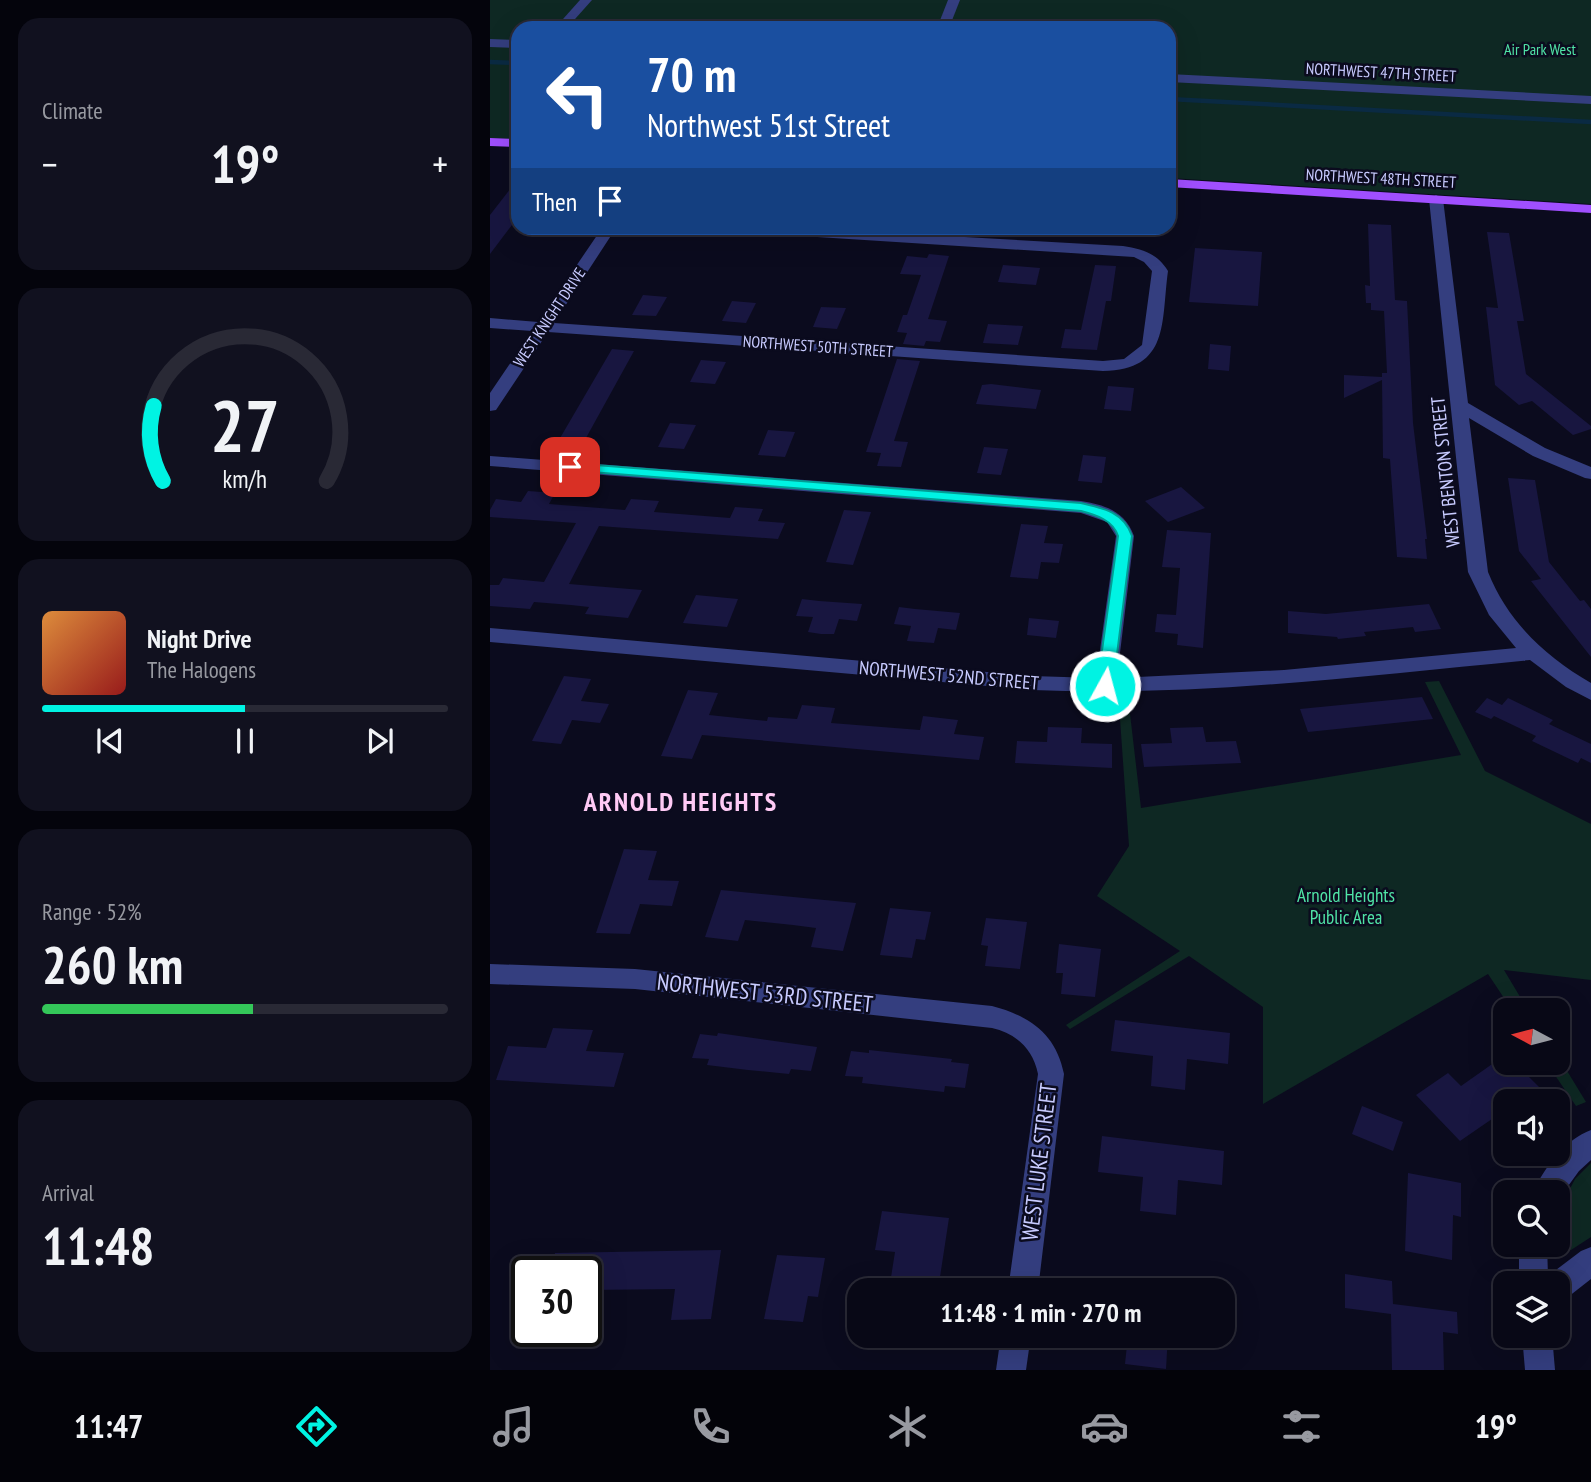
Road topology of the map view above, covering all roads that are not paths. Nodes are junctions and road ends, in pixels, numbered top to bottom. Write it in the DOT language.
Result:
graph roads {
  1 [pos="586,0"];
  2 [pos="954,0"];
  3 [pos="567,21"];
  4 [pos="946,21"];
  5 [pos="490,43"];
  6 [pos="511,44"];
  7 [pos="1176,78"];
  8 [pos="1591,100"];
  9 [pos="490,142"];
  10 [pos="511,143"];
  11 [pos="1176,183"];
  12 [pos="1436,199"];
  13 [pos="1591,209"];
  14 [pos="604,235"];
  15 [pos="855,235"];
  16 [pos="490,323"];
  17 [pos="542,327"];
  18 [pos="490,405"];
  19 [pos="1459,405"];
  20 [pos="490,461"];
  21 [pos="1591,474"];
  22 [pos="490,635"];
  23 [pos="1534,653"];
  24 [pos="1105,686"];
  25 [pos="1591,694"];
  26 [pos="490,974"];
  27 [pos="1035,1038"];
  28 [pos="1591,1142"];
  29 [pos="1556,1180"];
  30 [pos="1591,1261"];
  31 [pos="1025,1278"];
  32 [pos="1570,1278"];
  33 [pos="1015,1348"];
  34 [pos="1538,1348"];
  35 [pos="1012,1370"];
  36 [pos="1540,1370"];
  1 -- 3 [label="street"];
  2 -- 4 [label="street"];
  5 -- 6 [label="street"];
  7 -- 8 [label="street, NORTHWEST 47TH STREET"];
  9 -- 10 [label="main road"];
  11 -- 12 [label="main road, NORTHWEST 48TH STREET"];
  12 -- 13 [label="main road, NORTHWEST 48TH STREET"];
  12 -- 19 [label="street, WEST BENTON STREET"];
  14 -- 17 [label="street, WEST KNIGHT DRIVE"];
  15 -- 17 [label="street, NORTHWEST 50TH STREET"];
  16 -- 17 [label="street, NORTHWEST 50TH STREET"];
  17 -- 18 [label="street, WEST KNIGHT DRIVE"];
  19 -- 21 [label="street"];
  19 -- 23 [label="street, WEST BENTON STREET"];
  20 -- 24 [label="street"];
  22 -- 24 [label="street, NORTHWEST 52ND STREET"];
  23 -- 24 [label="street, NORTHWEST 52ND STREET"];
  23 -- 25 [label="street, WEST BENTON STREET"];
  26 -- 27 [label="street, NORTHWEST 53RD STREET"];
  27 -- 31 [label="street, WEST LUKE STREET"];
  28 -- 29 [label="street"];
  30 -- 32 [label="street"];
  33 -- 35 [label="street"];
  34 -- 36 [label="street"];
}
